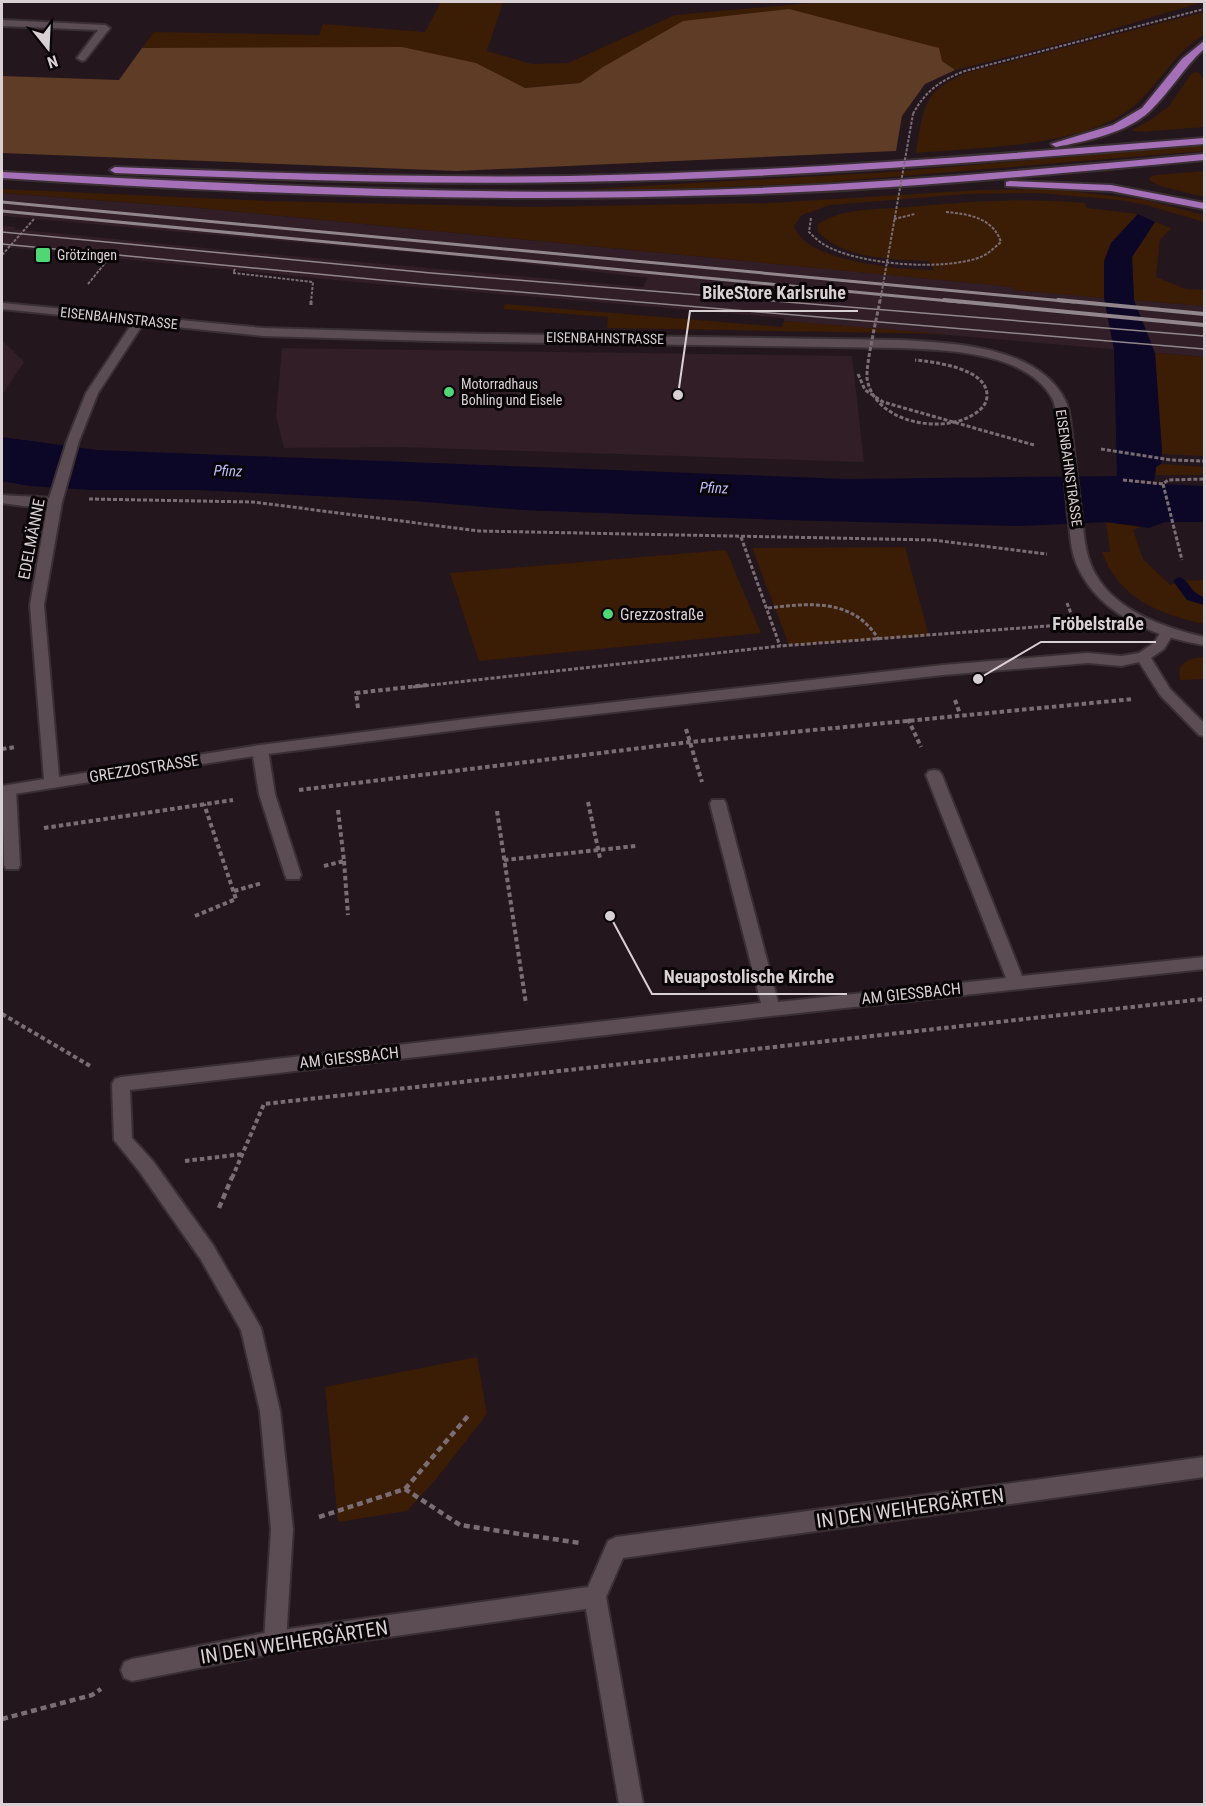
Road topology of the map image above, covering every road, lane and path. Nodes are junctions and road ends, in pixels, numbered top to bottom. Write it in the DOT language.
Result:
graph roads {
  1 [pos="1204,9"];
  2 [pos="2,23"];
  3 [pos="1204,44"];
  4 [pos="82,58"];
  5 [pos="1204,141"];
  6 [pos="1204,157"];
  7 [pos="945,160"];
  8 [pos="2,164"];
  9 [pos="2,175"];
  10 [pos="919,182"];
  11 [pos="1204,206"];
  12 [pos="941,212"];
  13 [pos="921,213"];
  14 [pos="34,219"];
  15 [pos="894,219"];
  16 [pos="814,240"];
  17 [pos="2,255"];
  18 [pos="110,257"];
  19 [pos="105,263"];
  20 [pos="236,269"];
  21 [pos="2,306"];
  22 [pos="311,308"];
  23 [pos="139,321"];
  24 [pos="915,360"];
  25 [pos="858,370"];
  26 [pos="1068,447"];
  27 [pos="1099,448"];
  28 [pos="1204,461"];
  29 [pos="1204,479"];
  30 [pos="1124,480"];
  31 [pos="1163,484"];
  32 [pos="57,496"];
  33 [pos="2,499"];
  34 [pos="741,537"];
  35 [pos="1050,554"];
  36 [pos="1182,560"];
  37 [pos="768,608"];
  38 [pos="1075,624"];
  39 [pos="1168,631"];
  40 [pos="879,639"];
  41 [pos="1204,640"];
  42 [pos="780,646"];
  43 [pos="1143,657"];
  44 [pos="1166,692"];
  45 [pos="676,699"];
  46 [pos="1204,731"];
  47 [pos="362,737"];
  48 [pos="690,742"];
  49 [pos="260,750"];
  50 [pos="934,775"];
  51 [pos="52,783"];
  52 [pos="4,791"];
  53 [pos="267,794"];
  54 [pos="588,802"];
  55 [pos="204,804"];
  56 [pos="718,804"];
  57 [pos="496,812"];
  58 [pos="10,833"];
  59 [pos="636,846"];
  60 [pos="598,849"];
  61 [pos="600,858"];
  62 [pos="504,860"];
  63 [pos="344,861"];
  64 [pos="12,865"];
  65 [pos="293,875"];
  66 [pos="348,915"];
  67 [pos="195,916"];
  68 [pos="1204,963"];
  69 [pos="1016,982"];
  70 [pos="1204,999"];
  71 [pos="771,1009"];
  72 [pos="2,1014"];
  73 [pos="531,1037"];
  74 [pos="121,1084"];
  75 [pos="244,1154"];
  76 [pos="146,1166"];
  77 [pos="204,1247"];
  78 [pos="468,1416"];
  79 [pos="1204,1467"];
  80 [pos="405,1489"];
  81 [pos="282,1528"];
  82 [pos="616,1548"];
  83 [pos="595,1597"];
  84 [pos="275,1642"];
  85 [pos="132,1670"];
  86 [pos="2,1719"];
  87 [pos="631,1804"];
  1 -- 15 [label="path, bridge"];
  2 -- 4 [label="street"];
  3 -- 7 [label="highway"];
  5 -- 7 [label="highway"];
  6 -- 10 [label="highway"];
  7 -- 8 [label="highway"];
  9 -- 10 [label="highway"];
  10 -- 11 [label="highway"];
  12 -- 16 [label="path"];
  13 -- 15 [label="path"];
  14 -- 17 [label="path"];
  15 -- 24 [label="path, bridge"];
  18 -- 19 [label="path"];
  20 -- 22 [label="path"];
  21 -- 23 [label="street, EISENBAHNSTRASSE"];
  23 -- 26 [label="street, EISENBAHNSTRASSE"];
  23 -- 32 [label="street, EDELMÄNNE"];
  25 -- 26 [label="path"];
  26 -- 39 [label="street, EISENBAHNSTRASSE"];
  27 -- 28 [label="path"];
  29 -- 31 [label="path"];
  30 -- 31 [label="path"];
  31 -- 36 [label="path"];
  32 -- 33 [label="street"];
  32 -- 34 [label="path"];
  32 -- 51 [label="street, EDELMÄNNE"];
  34 -- 35 [label="path"];
  34 -- 37 [label="path"];
  37 -- 40 [label="path"];
  37 -- 42 [label="path"];
  38 -- 40 [label="path"];
  39 -- 41 [label="street"];
  39 -- 43 [label="street"];
  40 -- 42 [label="path"];
  42 -- 47 [label="path"];
  43 -- 44 [label="street"];
  43 -- 45 [label="street, GREZZOSTRASSE"];
  44 -- 46 [label="street"];
  44 -- 48 [label="path"];
  45 -- 47 [label="street, GREZZOSTRASSE"];
  45 -- 48 [label="path"];
  47 -- 49 [label="street, GREZZOSTRASSE"];
  48 -- 53 [label="path"];
  48 -- 56 [label="path"];
  49 -- 51 [label="street, GREZZOSTRASSE"];
  49 -- 53 [label="street"];
  50 -- 69 [label="street"];
  51 -- 52 [label="street, GREZZOSTRASSE"];
  52 -- 58 [label="street"];
  53 -- 55 [label="path"];
  53 -- 65 [label="street"];
  54 -- 60 [label="path"];
  55 -- 58 [label="path"];
  55 -- 67 [label="path"];
  56 -- 71 [label="street"];
  57 -- 62 [label="path"];
  58 -- 64 [label="street"];
  59 -- 60 [label="path"];
  60 -- 61 [label="path"];
  60 -- 62 [label="path"];
  62 -- 73 [label="path"];
  63 -- 66 [label="path"];
  68 -- 69 [label="street, AM GIESSBACH"];
  69 -- 71 [label="street, AM GIESSBACH"];
  70 -- 75 [label="path"];
  71 -- 73 [label="street, AM GIESSBACH"];
  72 -- 74 [label="path"];
  73 -- 74 [label="street, AM GIESSBACH"];
  74 -- 76 [label="street"];
  75 -- 76 [label="path"];
  75 -- 77 [label="path"];
  76 -- 77 [label="street"];
  77 -- 81 [label="street"];
  78 -- 80 [label="path"];
  79 -- 82 [label="street, IN DEN WEIHERGÄRTEN"];
  80 -- 81 [label="path"];
  80 -- 82 [label="path"];
  81 -- 84 [label="street"];
  82 -- 83 [label="street"];
  83 -- 84 [label="street, IN DEN WEIHERGÄRTEN"];
  83 -- 87 [label="street"];
  84 -- 85 [label="street, IN DEN WEIHERGÄRTEN"];
  85 -- 86 [label="path"];
}
